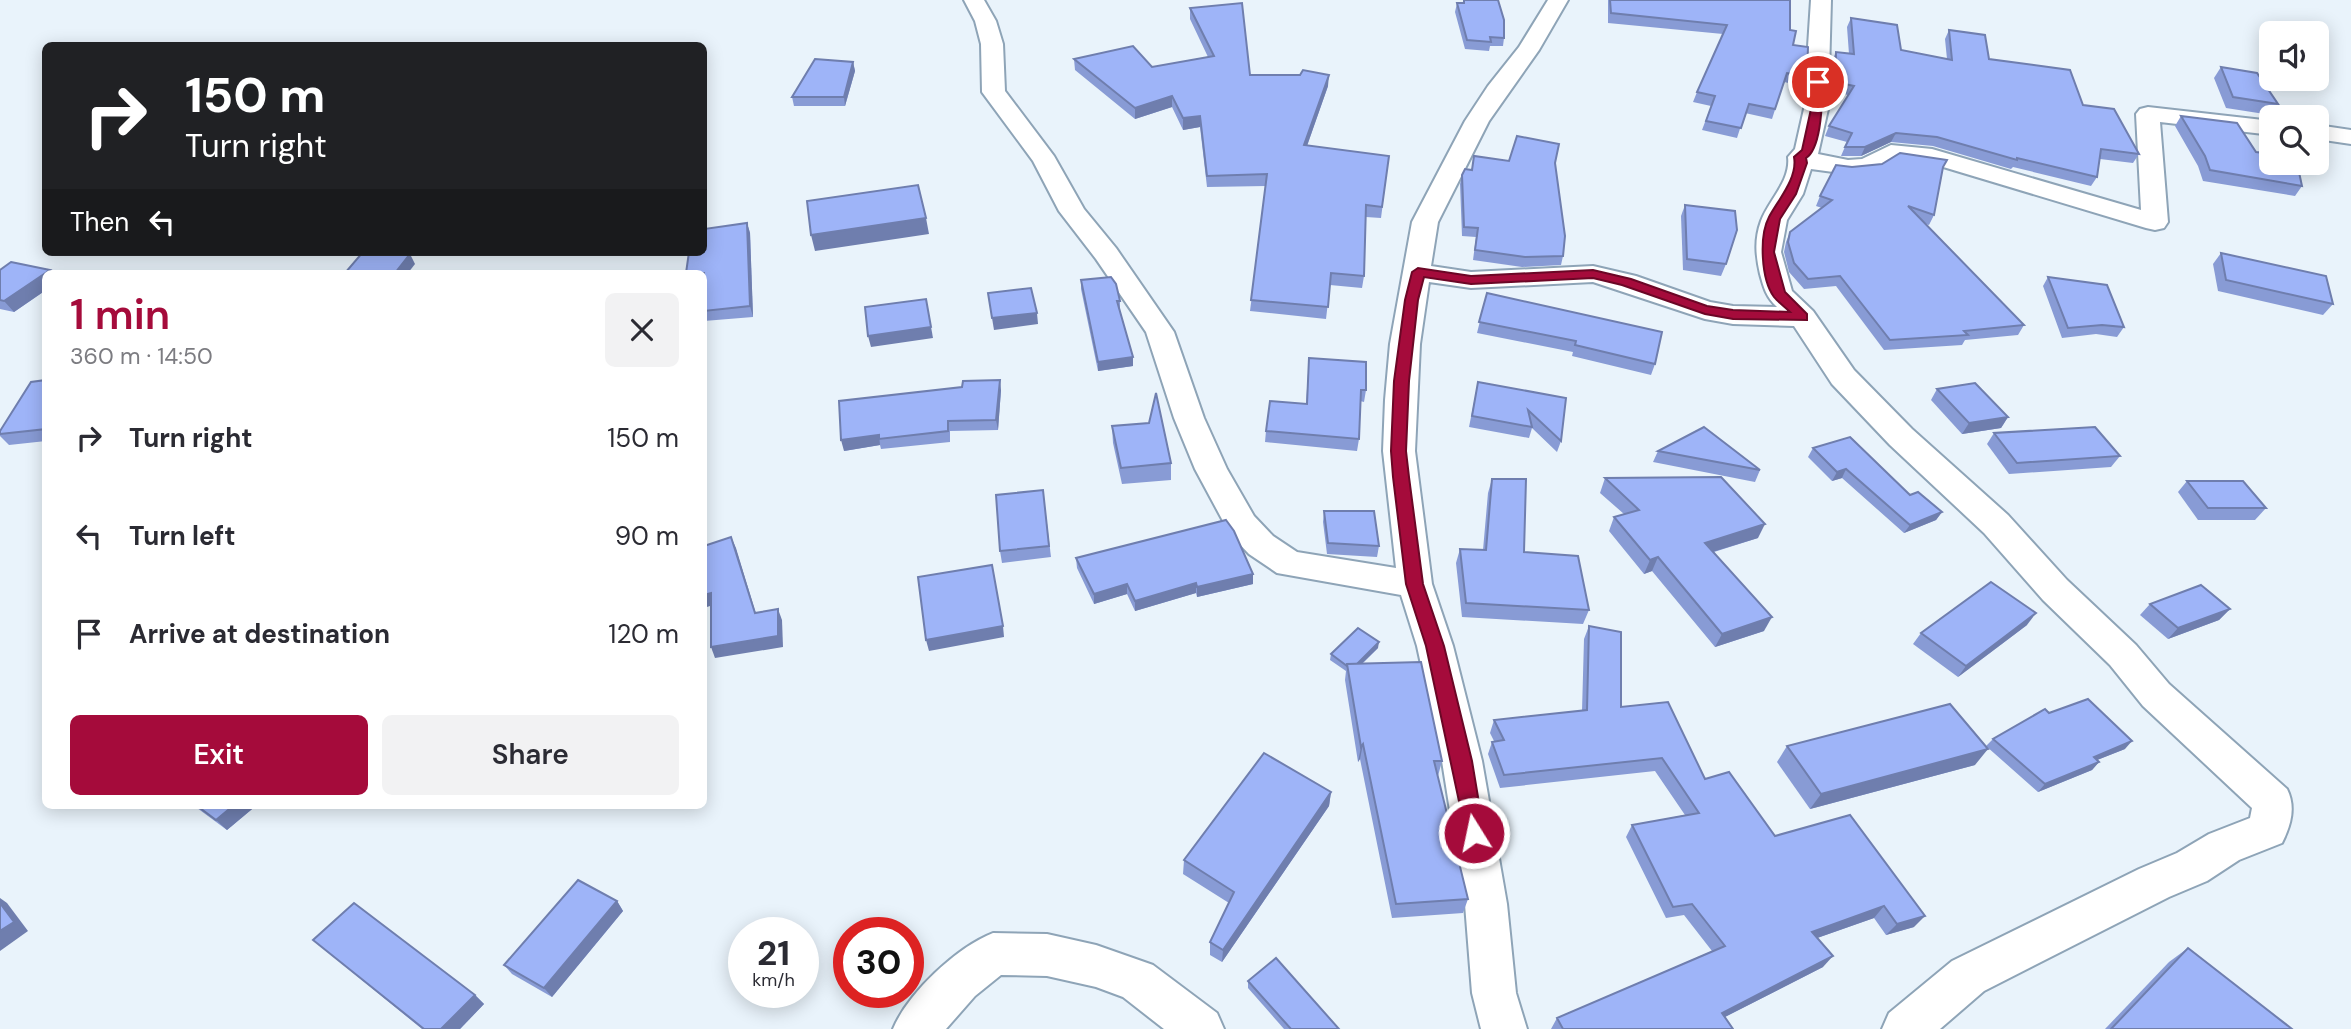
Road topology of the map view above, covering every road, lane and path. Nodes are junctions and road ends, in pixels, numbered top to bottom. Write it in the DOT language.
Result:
graph roads {
  1 [pos="974,0"];
  2 [pos="1558,0"];
  3 [pos="1821,0"];
  4 [pos="2259,127"];
  5 [pos="2329,134"];
  6 [pos="2351,137"];
  7 [pos="1801,163"];
  8 [pos="1418,272"];
  9 [pos="1803,317"];
  10 [pos="1415,584"];
  11 [pos="1908,1028"];
  12 [pos="916,1029"];
  13 [pos="1201,1029"];
  14 [pos="1504,1029"];
  1 -- 10 [label="street"];
  2 -- 8 [label="street"];
  3 -- 7 [label="street"];
  4 -- 7 [label="street"];
  5 -- 6 [label="street"];
  7 -- 9 [label="street"];
  8 -- 9 [label="street"];
  8 -- 10 [label="street"];
  9 -- 11 [label="street"];
  10 -- 14 [label="street"];
  12 -- 13 [label="street"];
}
